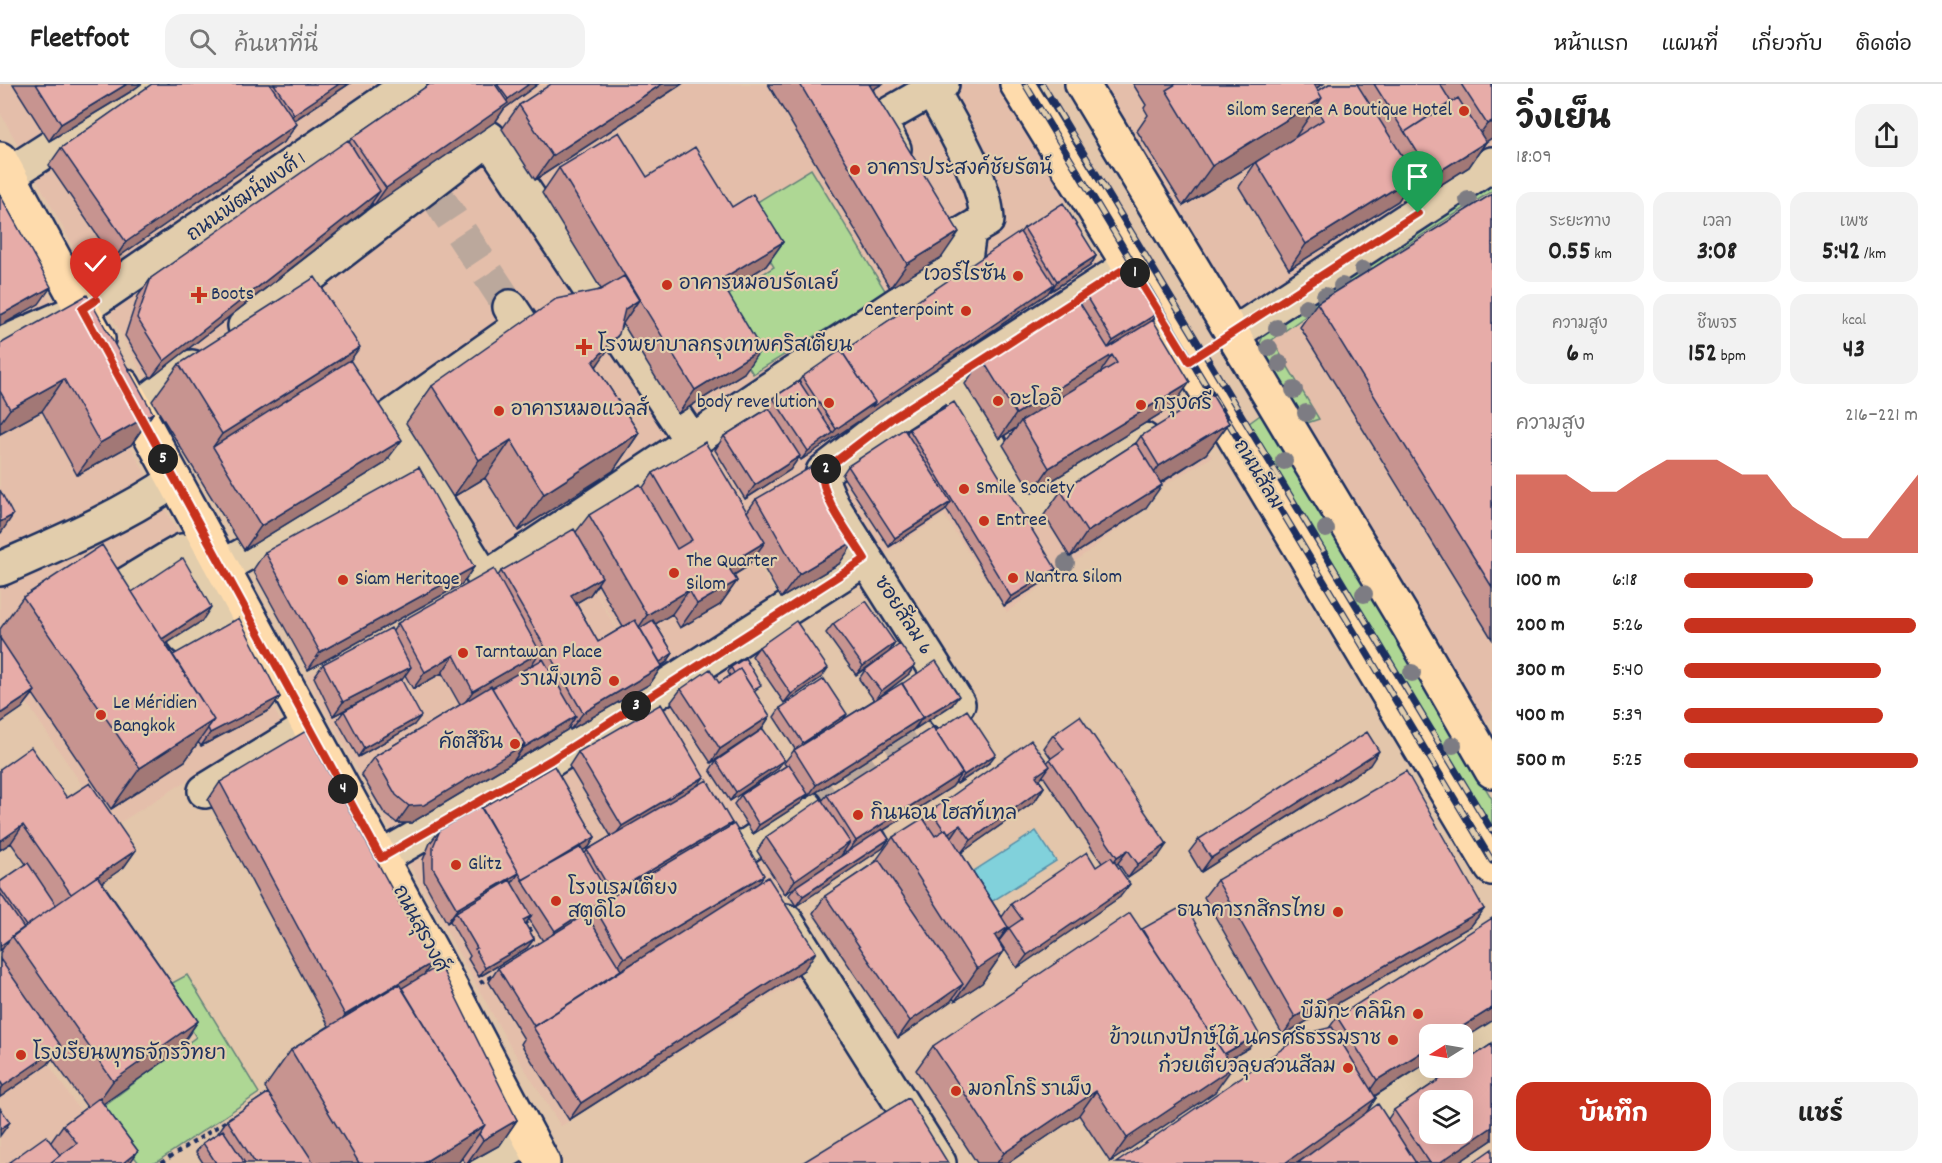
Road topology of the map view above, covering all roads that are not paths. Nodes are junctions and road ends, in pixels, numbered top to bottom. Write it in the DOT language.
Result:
graph roads {
  1 [pos="150,84"];
  2 [pos="410,84"];
  3 [pos="1017,84"];
  4 [pos="1082,84"];
  5 [pos="937,87"];
  6 [pos="1492,164"];
  7 [pos="4,167"];
  8 [pos="910,179"];
  9 [pos="930,219"];
  10 [pos="969,231"];
  11 [pos="1130,265"];
  12 [pos="510,307"];
  13 [pos="82,309"];
  14 [pos="1232,335"];
  15 [pos="0,345"];
  16 [pos="1189,361"];
  17 [pos="951,380"];
  18 [pos="136,410"];
  19 [pos="1187,413"];
  20 [pos="691,440"];
  21 [pos="387,476"];
  22 [pos="174,480"];
  23 [pos="865,559"];
  24 [pos="0,569"];
  25 [pos="222,589"];
  26 [pos="92,605"];
  27 [pos="185,638"];
  28 [pos="952,709"];
  29 [pos="309,727"];
  30 [pos="1487,750"];
  31 [pos="205,791"];
  32 [pos="806,807"];
  33 [pos="722,819"];
  34 [pos="741,850"];
  35 [pos="381,858"];
  36 [pos="1492,868"];
  37 [pos="431,950"];
  38 [pos="401,967"];
  39 [pos="1492,1034"];
  40 [pos="1473,1047"];
  41 [pos="1430,1078"];
  42 [pos="1378,1115"];
  43 [pos="536,1150"];
  44 [pos="487,1163"];
  45 [pos="939,1163"];
  1 -- 7 [label="street"];
  2 -- 13 [label="street, ถนนพัฒน์พงศ์ 1"];
  3 -- 11 [label="main road, ถนนสีลม"];
  4 -- 14 [label="main road"];
  5 -- 8 [label="street"];
  5 -- 10 [label="street"];
  6 -- 14 [label="street"];
  7 -- 13 [label="main road, ถนนสุรวงศ์"];
  9 -- 10 [label="street"];
  10 -- 20 [label="street"];
  11 -- 16 [label="main road, ถนนสีลม"];
  11 -- 17 [label="street, ซอยสีลม 6"];
  12 -- 20 [label="street"];
  13 -- 15 [label="street, ถนนพัฒน์พงศ์ 1"];
  13 -- 18 [label="main road, ถนนสุรวงศ์"];
  14 -- 16 [label="main road"];
  14 -- 30 [label="main road"];
  16 -- 19 [label="main road, ถนนสีลม"];
  17 -- 19 [label="street"];
  17 -- 23 [label="street, ซอยสีลม 6"];
  18 -- 20 [label="street"];
  18 -- 22 [label="main road, ถนนสุรวงศ์"];
  19 -- 36 [label="main road, ถนนสีลม"];
  21 -- 25 [label="street"];
  22 -- 24 [label="street"];
  22 -- 25 [label="main road, ถนนสุรวงศ์"];
  23 -- 28 [label="street, ซอยสีลม 6"];
  23 -- 35 [label="street"];
  25 -- 26 [label="street"];
  25 -- 27 [label="street"];
  25 -- 29 [label="main road, ถนนสุรวงศ์"];
  29 -- 31 [label="street"];
  29 -- 35 [label="main road, ถนนสุรวงศ์"];
  32 -- 34 [label="street"];
  33 -- 34 [label="street"];
  34 -- 45 [label="street"];
  35 -- 37 [label="main road, ถนนสุรวงศ์"];
  37 -- 38 [label="street"];
  37 -- 43 [label="main road, ถนนสุรวงศ์"];
  39 -- 40 [label="street"];
  41 -- 42 [label="street"];
  43 -- 44 [label="street"];
}
